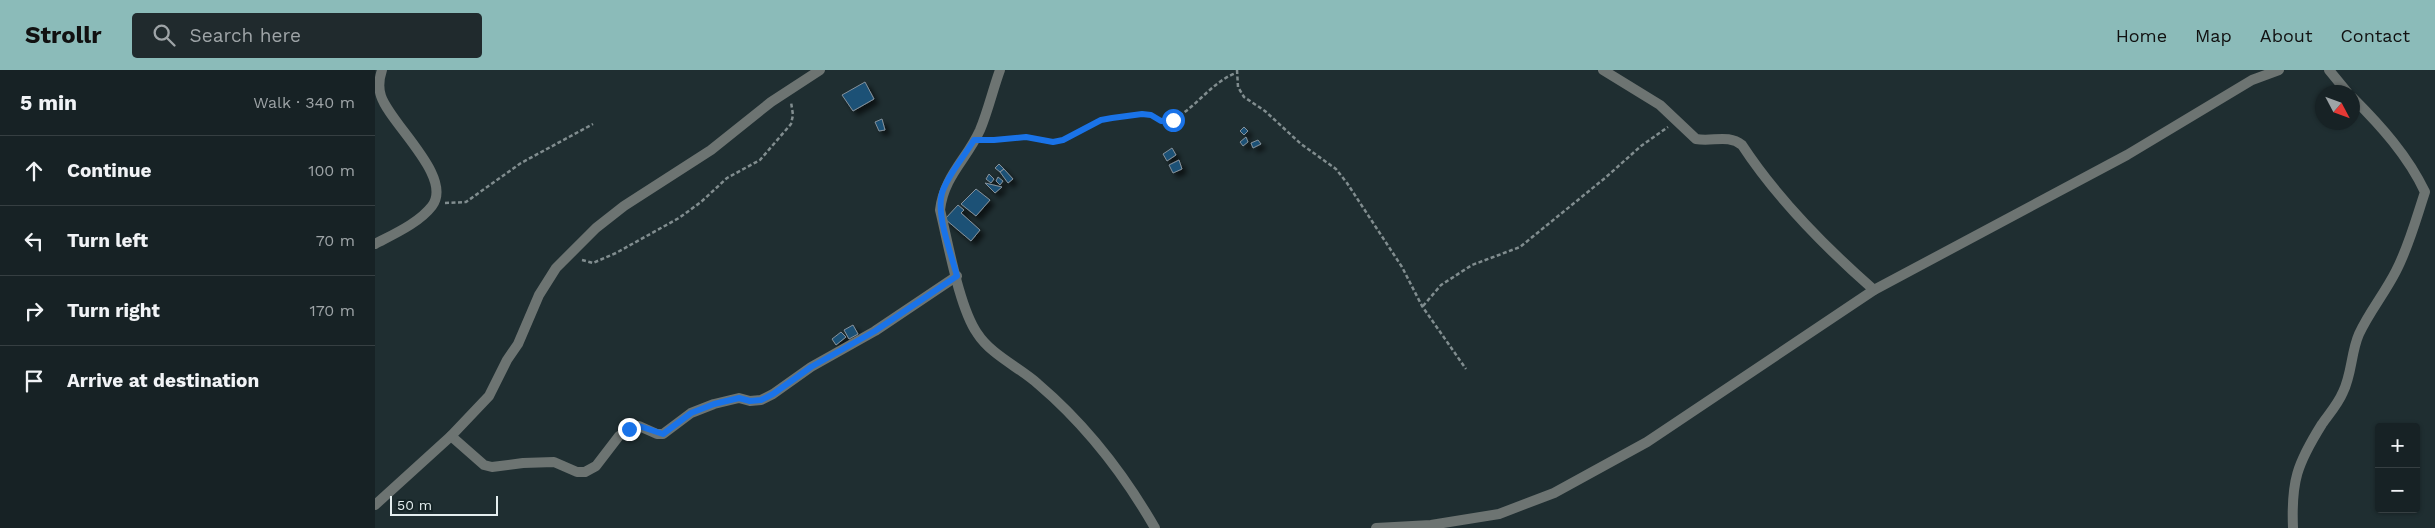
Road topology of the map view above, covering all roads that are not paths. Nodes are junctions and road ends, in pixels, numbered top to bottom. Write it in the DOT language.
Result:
graph roads {
  1 [pos="382,70"];
  2 [pos="820,70"];
  3 [pos="1000,70"];
  4 [pos="1603,70"];
  5 [pos="2279,70"];
  6 [pos="2329,70"];
  7 [pos="2341,85"];
  8 [pos="2360,105"];
  9 [pos="375,244"];
  10 [pos="957,276"];
  11 [pos="1874,290"];
  12 [pos="451,436"];
  13 [pos="375,505"];
  14 [pos="1155,528"];
  15 [pos="1376,528"];
  16 [pos="2293,528"];
  1 -- 9 [label="street"];
  2 -- 12 [label="street"];
  3 -- 10 [label="street"];
  4 -- 11 [label="street"];
  5 -- 11 [label="street"];
  6 -- 7 [label="street"];
  8 -- 16 [label="street"];
  10 -- 12 [label="street"];
  10 -- 14 [label="street"];
  11 -- 15 [label="street"];
  12 -- 13 [label="street"];
}
